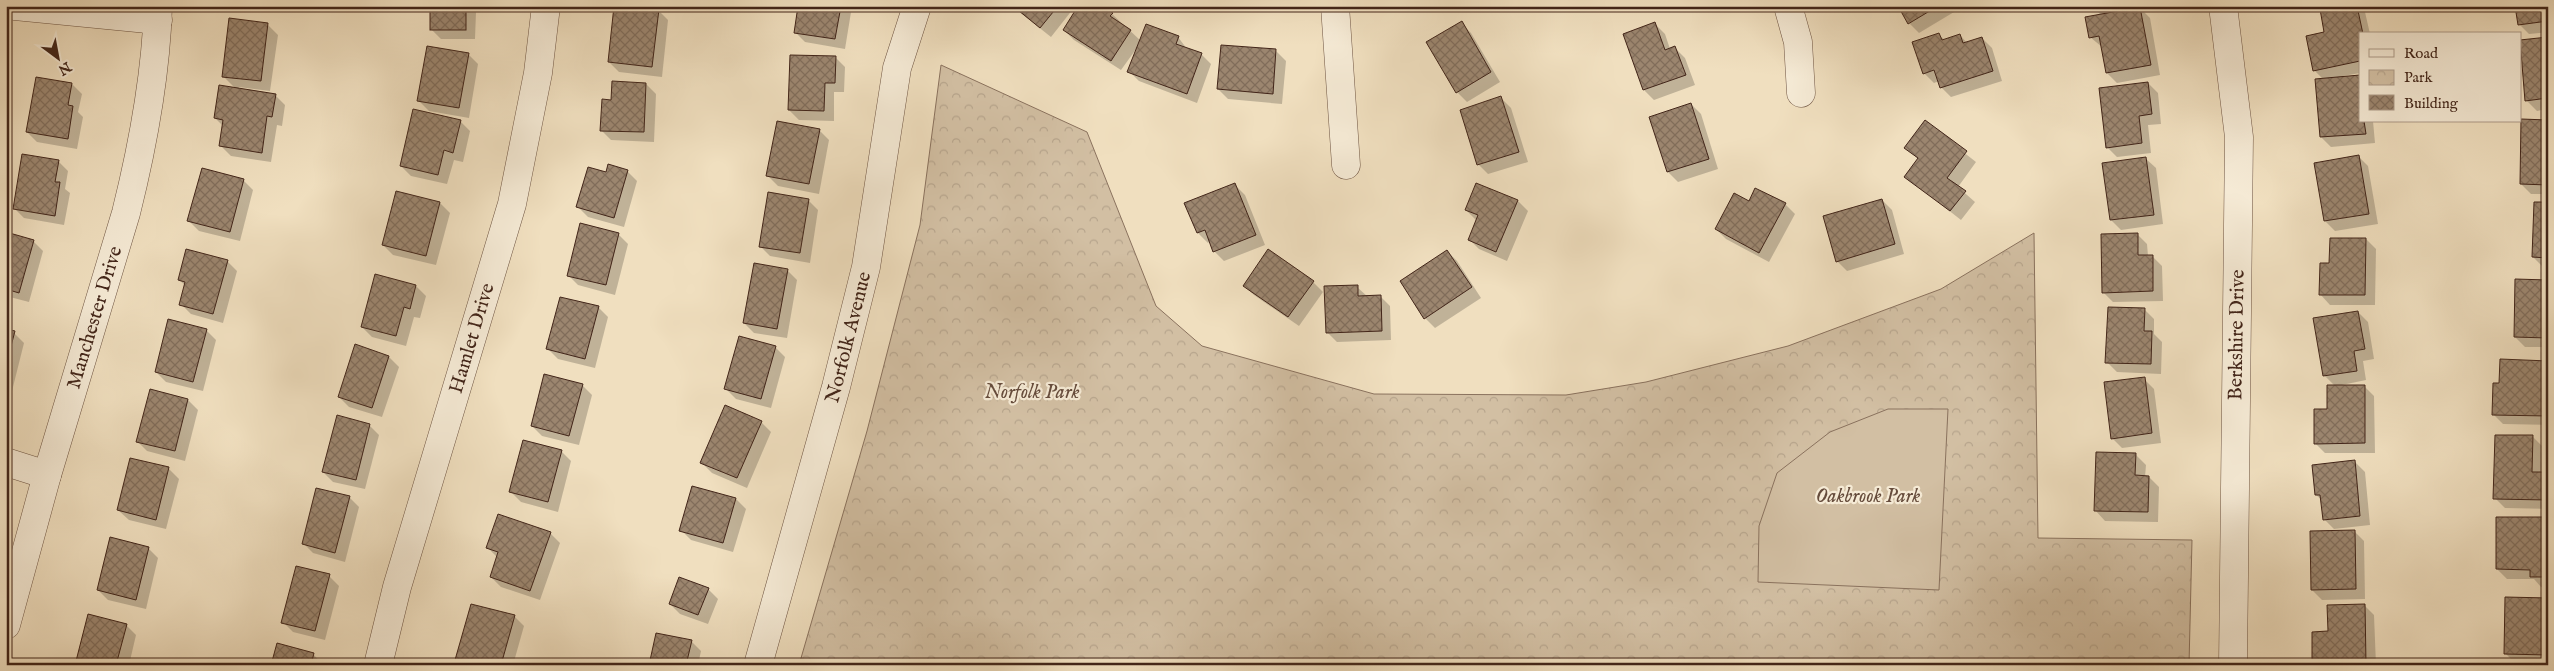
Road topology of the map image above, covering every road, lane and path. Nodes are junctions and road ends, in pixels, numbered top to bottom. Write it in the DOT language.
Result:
graph roads {
  1 [pos="15,6"];
  2 [pos="546,6"];
  3 [pos="917,6"];
  4 [pos="1335,6"];
  5 [pos="1788,6"];
  6 [pos="2223,6"];
  7 [pos="158,13"];
  8 [pos="1801,93"];
  9 [pos="1346,165"];
  10 [pos="6,462"];
  11 [pos="47,475"];
  12 [pos="6,625"];
  13 [pos="378,665"];
  14 [pos="758,665"];
  15 [pos="2233,665"];
  1 -- 7 [label="street"];
  2 -- 13 [label="street, Hamlet Drive"];
  3 -- 14 [label="street, Norfolk Avenue"];
  4 -- 9 [label="street"];
  5 -- 8 [label="street"];
  6 -- 15 [label="street, Berkshire Drive"];
  7 -- 11 [label="street, Manchester Drive"];
  10 -- 11 [label="street"];
  11 -- 12 [label="street, Manchester Drive"];
}
